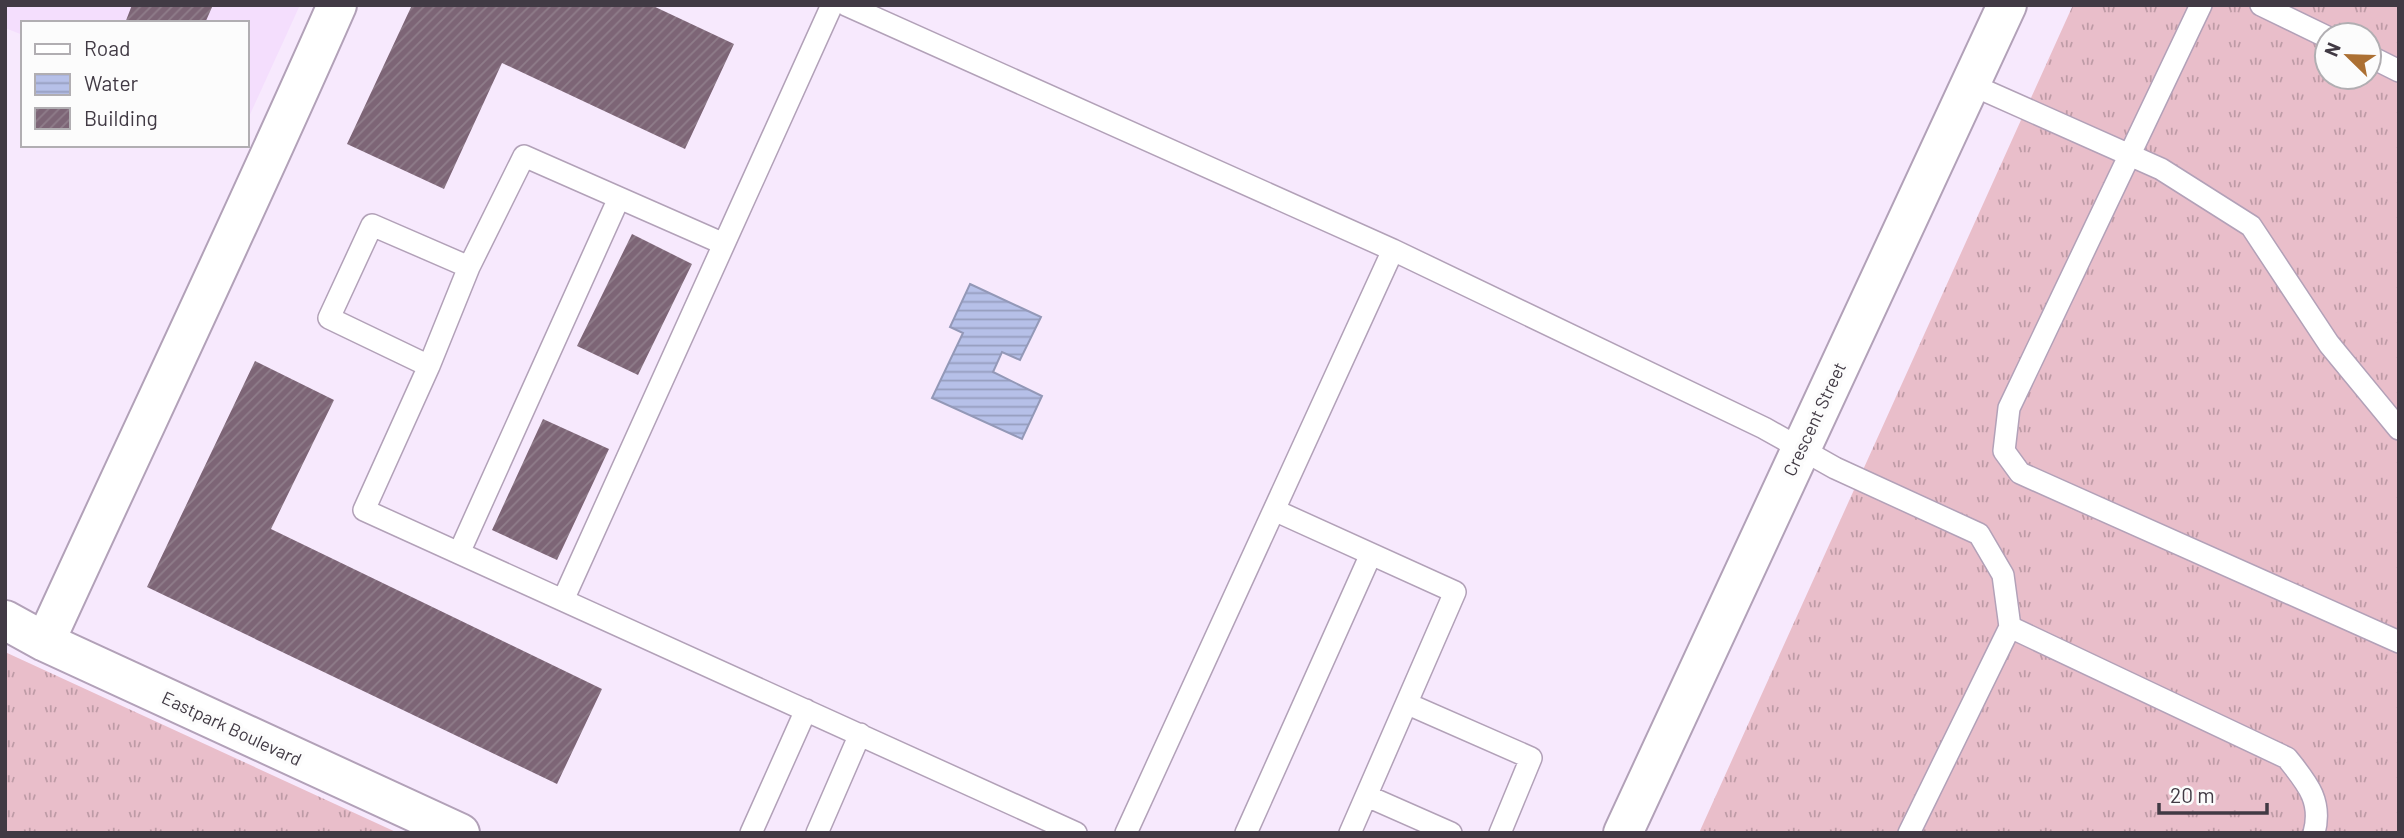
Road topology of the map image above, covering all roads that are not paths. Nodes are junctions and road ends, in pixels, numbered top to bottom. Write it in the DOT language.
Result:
graph roads {
  1 [pos="337,5"];
  2 [pos="832,5"];
  3 [pos="846,5"];
  4 [pos="2007,5"];
  5 [pos="2201,5"];
  6 [pos="2261,5"];
  7 [pos="2313,30"];
  8 [pos="2383,64"];
  9 [pos="2399,71"];
  10 [pos="1970,84"];
  11 [pos="2129,155"];
  12 [pos="619,198"];
  13 [pos="724,244"];
  14 [pos="1393,250"];
  15 [pos="469,267"];
  16 [pos="429,366"];
  17 [pos="2399,429"];
  18 [pos="1799,449"];
  19 [pos="1274,510"];
  20 [pos="459,553"];
  21 [pos="1371,554"];
  22 [pos="563,600"];
  23 [pos="5,620"];
  24 [pos="2010,627"];
  25 [pos="45,642"];
  26 [pos="2399,642"];
  27 [pos="1408,704"];
  28 [pos="806,710"];
  29 [pos="860,734"];
  30 [pos="1367,796"];
  31 [pos="460,833"];
  32 [pos="751,833"];
  33 [pos="817,833"];
  34 [pos="1076,833"];
  35 [pos="1126,833"];
  36 [pos="1246,833"];
  37 [pos="1350,833"];
  38 [pos="1451,833"];
  39 [pos="1500,833"];
  40 [pos="1623,833"];
  41 [pos="1909,833"];
  42 [pos="2314,833"];
  1 -- 25 [label="street"];
  2 -- 13 [label="lane"];
  3 -- 14 [label="lane"];
  4 -- 10 [label="street, Crescent Street"];
  5 -- 11 [label="lane"];
  6 -- 7 [label="lane"];
  8 -- 9 [label="lane"];
  10 -- 11 [label="lane"];
  10 -- 18 [label="street, Crescent Street"];
  11 -- 17 [label="lane"];
  11 -- 26 [label="lane"];
  12 -- 13 [label="lane"];
  12 -- 15 [label="lane"];
  12 -- 20 [label="lane"];
  13 -- 22 [label="lane"];
  14 -- 18 [label="lane"];
  14 -- 19 [label="lane"];
  15 -- 16 [label="lane"];
  15 -- 16 [label="lane"];
  16 -- 20 [label="lane"];
  18 -- 24 [label="lane"];
  18 -- 40 [label="street, Crescent Street"];
  19 -- 21 [label="lane"];
  19 -- 35 [label="lane"];
  20 -- 22 [label="lane"];
  21 -- 27 [label="lane"];
  21 -- 36 [label="lane"];
  22 -- 28 [label="lane"];
  23 -- 25 [label="street, Eastpark Boulevard"];
  24 -- 41 [label="lane"];
  24 -- 42 [label="lane"];
  25 -- 31 [label="street, Eastpark Boulevard"];
  27 -- 30 [label="lane"];
  27 -- 39 [label="lane"];
  28 -- 29 [label="lane"];
  28 -- 32 [label="lane"];
  29 -- 33 [label="lane"];
  29 -- 34 [label="lane"];
  30 -- 37 [label="lane"];
  30 -- 38 [label="lane"];
}
